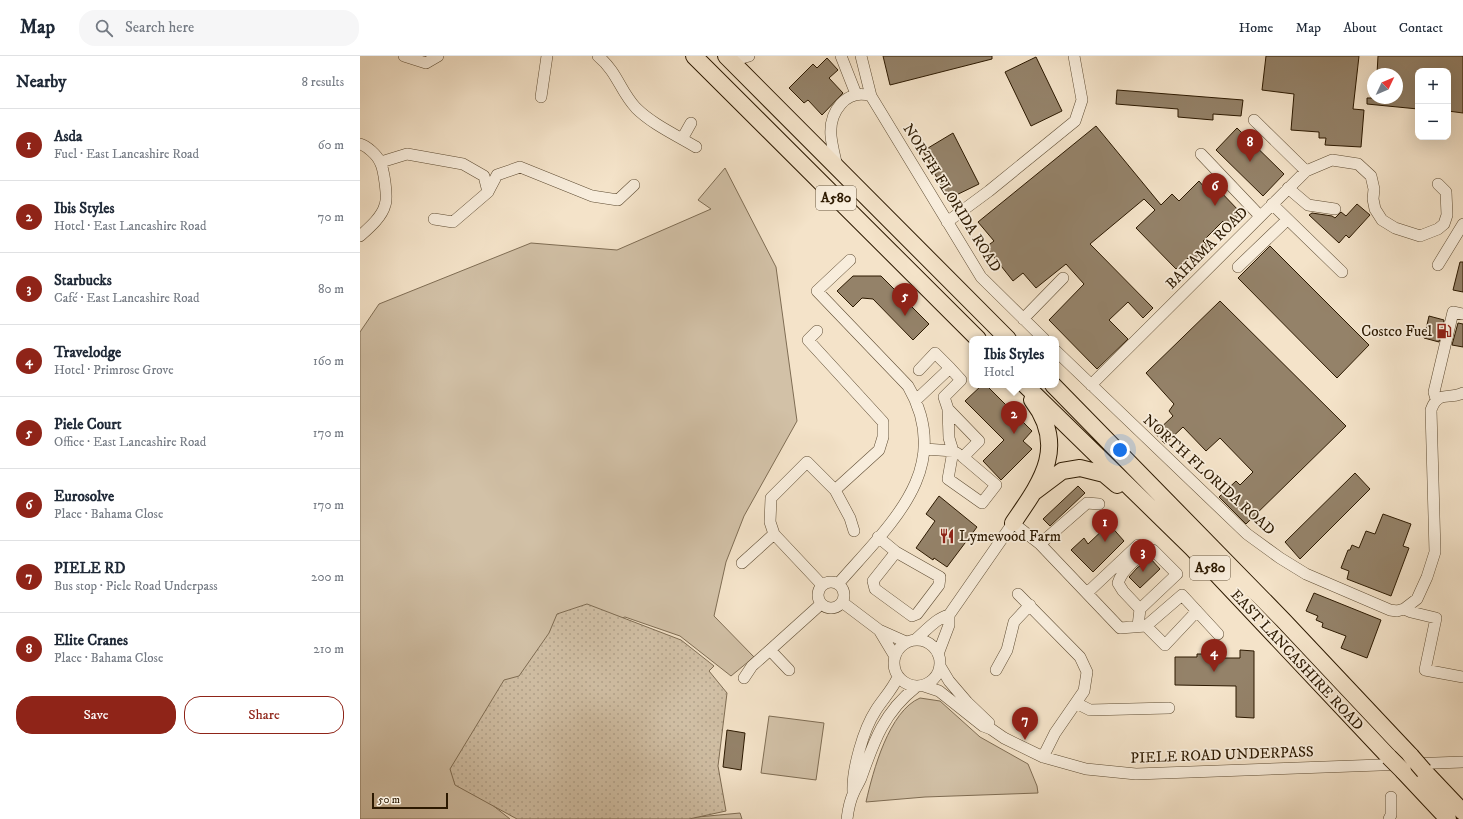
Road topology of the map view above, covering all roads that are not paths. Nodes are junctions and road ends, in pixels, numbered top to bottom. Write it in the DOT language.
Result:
graph roads {
  1 [pos="404,56"];
  2 [pos="438,56"];
  3 [pos="547,56"];
  4 [pos="598,56"];
  5 [pos="694,56"];
  6 [pos="704,56"];
  7 [pos="748,56"];
  8 [pos="841,56"];
  9 [pos="861,56"];
  10 [pos="1074,56"];
  11 [pos="728,58"];
  12 [pos="856,94"];
  13 [pos="871,96"];
  14 [pos="542,97"];
  15 [pos="1254,120"];
  16 [pos="691,123"];
  17 [pos="765,127"];
  18 [pos="682,139"];
  19 [pos="360,144"];
  20 [pos="696,147"];
  21 [pos="1201,154"];
  22 [pos="381,162"];
  23 [pos="837,167"];
  24 [pos="1306,171"];
  25 [pos="1438,184"];
  26 [pos="634,185"];
  27 [pos="1288,188"];
  28 [pos="488,192"];
  29 [pos="1272,204"];
  30 [pos="1335,209"];
  31 [pos="1260,216"];
  32 [pos="434,219"];
  33 [pos="1287,220"];
  34 [pos="947,222"];
  35 [pos="1463,224"];
  36 [pos="360,236"];
  37 [pos="850,260"];
  38 [pos="1438,265"];
  39 [pos="1238,267"];
  40 [pos="1342,272"];
  41 [pos="1063,278"];
  42 [pos="1463,314"];
  43 [pos="1023,319"];
  44 [pos="817,332"];
  45 [pos="975,336"];
  46 [pos="1005,336"];
  47 [pos="1041,336"];
  48 [pos="1059,354"];
  49 [pos="950,368"];
  50 [pos="919,370"];
  51 [pos="1091,385"];
  52 [pos="1022,388"];
  53 [pos="1028,388"];
  54 [pos="1056,388"];
  55 [pos="1463,393"];
  56 [pos="1436,399"];
  57 [pos="916,400"];
  58 [pos="948,409"];
  59 [pos="925,448"];
  60 [pos="958,454"];
  61 [pos="835,490"];
  62 [pos="1034,492"];
  63 [pos="1099,504"];
  64 [pos="1013,523"];
  65 [pos="854,531"];
  66 [pos="774,534"];
  67 [pos="878,537"];
  68 [pos="1040,544"];
  69 [pos="1138,545"];
  70 [pos="1192,548"];
  71 [pos="896,552"];
  72 [pos="742,563"];
  73 [pos="838,584"];
  74 [pos="822,585"];
  75 [pos="1087,593"];
  76 [pos="1018,594"];
  77 [pos="842,602"];
  78 [pos="821,604"];
  79 [pos="1030,605"];
  80 [pos="1140,609"];
  81 [pos="1404,609"];
  82 [pos="1197,610"];
  83 [pos="949,615"];
  84 [pos="1142,626"];
  85 [pos="879,630"];
  86 [pos="1218,634"];
  87 [pos="910,641"];
  88 [pos="770,650"];
  89 [pos="938,654"];
  90 [pos="894,655"];
  91 [pos="940,666"];
  92 [pos="789,670"];
  93 [pos="996,670"];
  94 [pos="898,677"];
  95 [pos="1463,677"];
  96 [pos="744,678"];
  97 [pos="920,686"];
  98 [pos="1076,702"];
  99 [pos="1169,708"];
  100 [pos="991,728"];
  101 [pos="1043,757"];
  102 [pos="1463,762"];
  103 [pos="853,793"];
  104 [pos="1391,797"];
  105 [pos="1463,812"];
  106 [pos="847,819"];
  107 [pos="1389,819"];
  108 [pos="1448,819"];
  1 -- 2 [label="street"];
  3 -- 14 [label="street"];
  4 -- 18 [label="street"];
  5 -- 17 [label="highway, A580"];
  6 -- 17 [label="street"];
  7 -- 11 [label="street"];
  8 -- 12 [label="street"];
  9 -- 13 [label="street, NORTH FLORIDA ROAD"];
  10 -- 34 [label="street"];
  11 -- 23 [label="highway, A580"];
  12 -- 13 [label="street"];
  12 -- 23 [label="street"];
  13 -- 34 [label="street, NORTH FLORIDA ROAD"];
  15 -- 24 [label="street"];
  16 -- 18 [label="street"];
  17 -- 45 [label="highway, A580"];
  18 -- 20 [label="street"];
  19 -- 22 [label="street"];
  21 -- 31 [label="street"];
  22 -- 28 [label="street"];
  22 -- 36 [label="street"];
  23 -- 46 [label="highway, A580"];
  24 -- 25 [label="street, BAHAMA ROAD"];
  24 -- 27 [label="street, BAHAMA ROAD"];
  26 -- 28 [label="street"];
  27 -- 29 [label="street, BAHAMA ROAD"];
  27 -- 30 [label="street"];
  28 -- 32 [label="street"];
  29 -- 31 [label="street, BAHAMA ROAD"];
  29 -- 33 [label="street"];
  31 -- 51 [label="street, BAHAMA ROAD"];
  33 -- 39 [label="street"];
  33 -- 40 [label="street"];
  34 -- 43 [label="street, NORTH FLORIDA ROAD"];
  35 -- 38 [label="street"];
  37 -- 57 [label="street"];
  41 -- 43 [label="street"];
  42 -- 56 [label="street"];
  43 -- 47 [label="street, NORTH FLORIDA ROAD"];
  44 -- 61 [label="street"];
  48 -- 51 [label="street, NORTH FLORIDA ROAD"];
  49 -- 50 [label="street"];
  49 -- 57 [label="street"];
  49 -- 58 [label="street"];
  51 -- 81 [label="street, NORTH FLORIDA ROAD"];
  52 -- 62 [label="highway"];
  53 -- 70 [label="highway, EAST LANCASHIRE ROAD / A580"];
  54 -- 105 [label="highway, EAST LANCASHIRE ROAD / A580, bridge"];
  55 -- 56 [label="street"];
  56 -- 81 [label="street"];
  57 -- 59 [label="street"];
  58 -- 60 [label="street"];
  58 -- 60 [label="street"];
  59 -- 60 [label="street"];
  59 -- 67 [label="street"];
  61 -- 65 [label="street"];
  61 -- 66 [label="street"];
  62 -- 64 [label="highway"];
  62 -- 70 [label="highway"];
  63 -- 68 [label="street"];
  64 -- 68 [label="street"];
  64 -- 83 [label="street"];
  66 -- 72 [label="street"];
  66 -- 74 [label="street"];
  67 -- 71 [label="street"];
  67 -- 73 [label="street"];
  68 -- 75 [label="street"];
  69 -- 75 [label="street"];
  70 -- 108 [label="highway, EAST LANCASHIRE ROAD / A580, bridge"];
  71 -- 71 [label="street"];
  73 -- 74 [label="street"];
  73 -- 77 [label="street"];
  74 -- 78 [label="street"];
  75 -- 84 [label="street"];
  76 -- 79 [label="street"];
  77 -- 78 [label="street"];
  77 -- 85 [label="street"];
  78 -- 88 [label="street"];
  79 -- 93 [label="street"];
  79 -- 98 [label="street"];
  80 -- 80 [label="street"];
  80 -- 84 [label="street"];
  81 -- 95 [label="street, NORTH FLORIDA ROAD"];
  82 -- 84 [label="street"];
  82 -- 84 [label="street"];
  82 -- 86 [label="street"];
  83 -- 87 [label="street"];
  83 -- 89 [label="street"];
  85 -- 87 [label="street"];
  85 -- 90 [label="street"];
  87 -- 89 [label="street"];
  87 -- 90 [label="street"];
  88 -- 92 [label="street"];
  88 -- 96 [label="street"];
  89 -- 91 [label="street"];
  90 -- 94 [label="street"];
  91 -- 97 [label="street"];
  91 -- 100 [label="street, PIELE ROAD UNDERPASS"];
  94 -- 97 [label="street"];
  94 -- 103 [label="street"];
  97 -- 100 [label="street, PIELE ROAD UNDERPASS"];
  97 -- 103 [label="street"];
  98 -- 99 [label="street"];
  98 -- 101 [label="street"];
  100 -- 101 [label="street, PIELE ROAD UNDERPASS"];
  101 -- 102 [label="street, PIELE ROAD UNDERPASS"];
  103 -- 106 [label="street"];
  104 -- 107 [label="street"];
}
